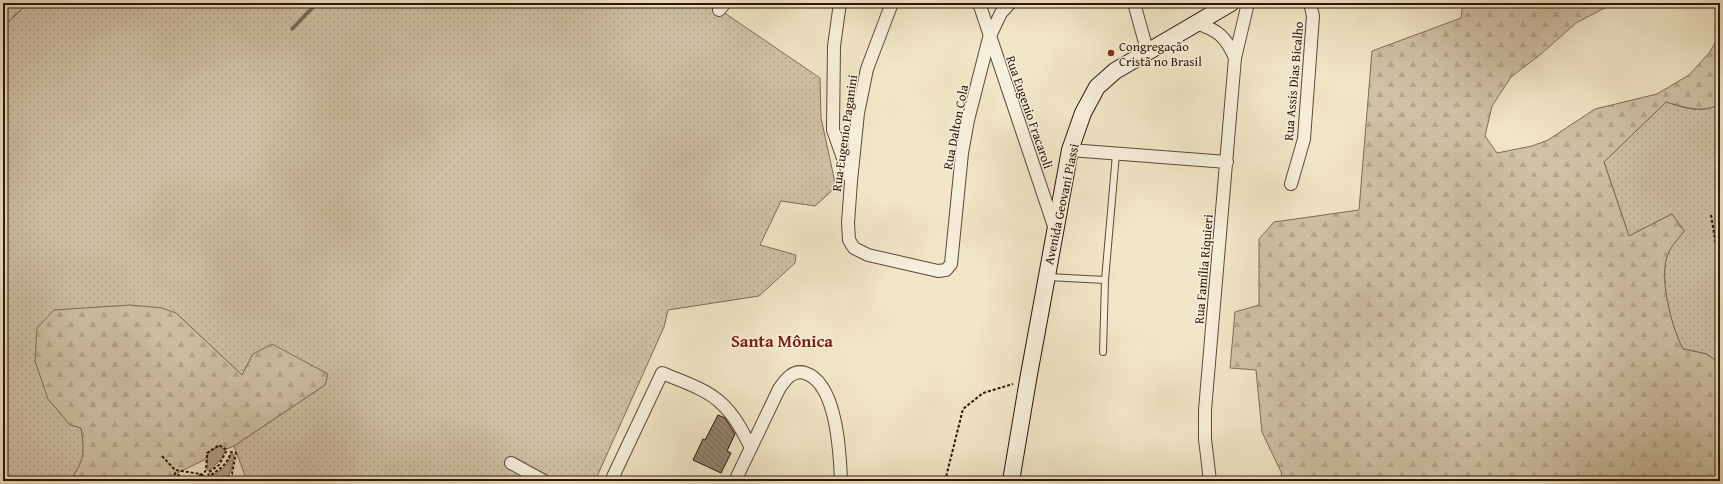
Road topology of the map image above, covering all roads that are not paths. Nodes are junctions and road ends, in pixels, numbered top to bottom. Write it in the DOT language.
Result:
graph roads {
  1 [pos="840,3"];
  2 [pos="892,3"];
  3 [pos="979,3"];
  4 [pos="1010,3"];
  5 [pos="1134,3"];
  6 [pos="1231,3"];
  7 [pos="1248,3"];
  8 [pos="1310,3"];
  9 [pos="1196,23"];
  10 [pos="989,38"];
  11 [pos="1148,50"];
  12 [pos="1235,58"];
  13 [pos="1070,150"];
  14 [pos="1116,154"];
  15 [pos="1227,162"];
  16 [pos="851,181"];
  17 [pos="1291,184"];
  18 [pos="1055,230"];
  19 [pos="951,264"];
  20 [pos="1046,277"];
  21 [pos="1105,280"];
  22 [pos="1103,352"];
  23 [pos="751,448"];
  24 [pos="511,463"];
  25 [pos="544,481"];
  26 [pos="611,481"];
  27 [pos="735,481"];
  28 [pos="842,481"];
  29 [pos="1011,481"];
  30 [pos="1210,481"];
  1 -- 16 [label="street"];
  2 -- 16 [label="street, Rua Eugenio Paganini"];
  3 -- 10 [label="street, Rua Eugenio Fracaroli"];
  4 -- 10 [label="street, Rua Dalton Cola"];
  5 -- 11 [label="street"];
  6 -- 9 [label="main road, Avenida Geovani Piassi"];
  7 -- 12 [label="street, Rua Família Riquieri"];
  8 -- 17 [label="street, Rua Assis Dias Bicalho"];
  9 -- 11 [label="main road, Avenida Geovani Piassi"];
  9 -- 12 [label="street"];
  10 -- 18 [label="street, Rua Eugenio Fracaroli"];
  10 -- 19 [label="street, Rua Dalton Cola"];
  11 -- 13 [label="main road, Avenida Geovani Piassi"];
  12 -- 15 [label="street, Rua Família Riquieri"];
  13 -- 14 [label="street"];
  13 -- 18 [label="main road, Avenida Geovani Piassi"];
  14 -- 15 [label="street"];
  14 -- 21 [label="lane"];
  15 -- 30 [label="street, Rua Família Riquieri"];
  16 -- 19 [label="street, Rua Eugenio Paganini"];
  18 -- 20 [label="main road, Avenida Geovani Piassi"];
  20 -- 21 [label="lane"];
  20 -- 29 [label="main road, Avenida Geovani Piassi"];
  21 -- 22 [label="lane"];
  23 -- 26 [label="street"];
  23 -- 27 [label="street"];
  23 -- 28 [label="street"];
  24 -- 25 [label="street"];
}
